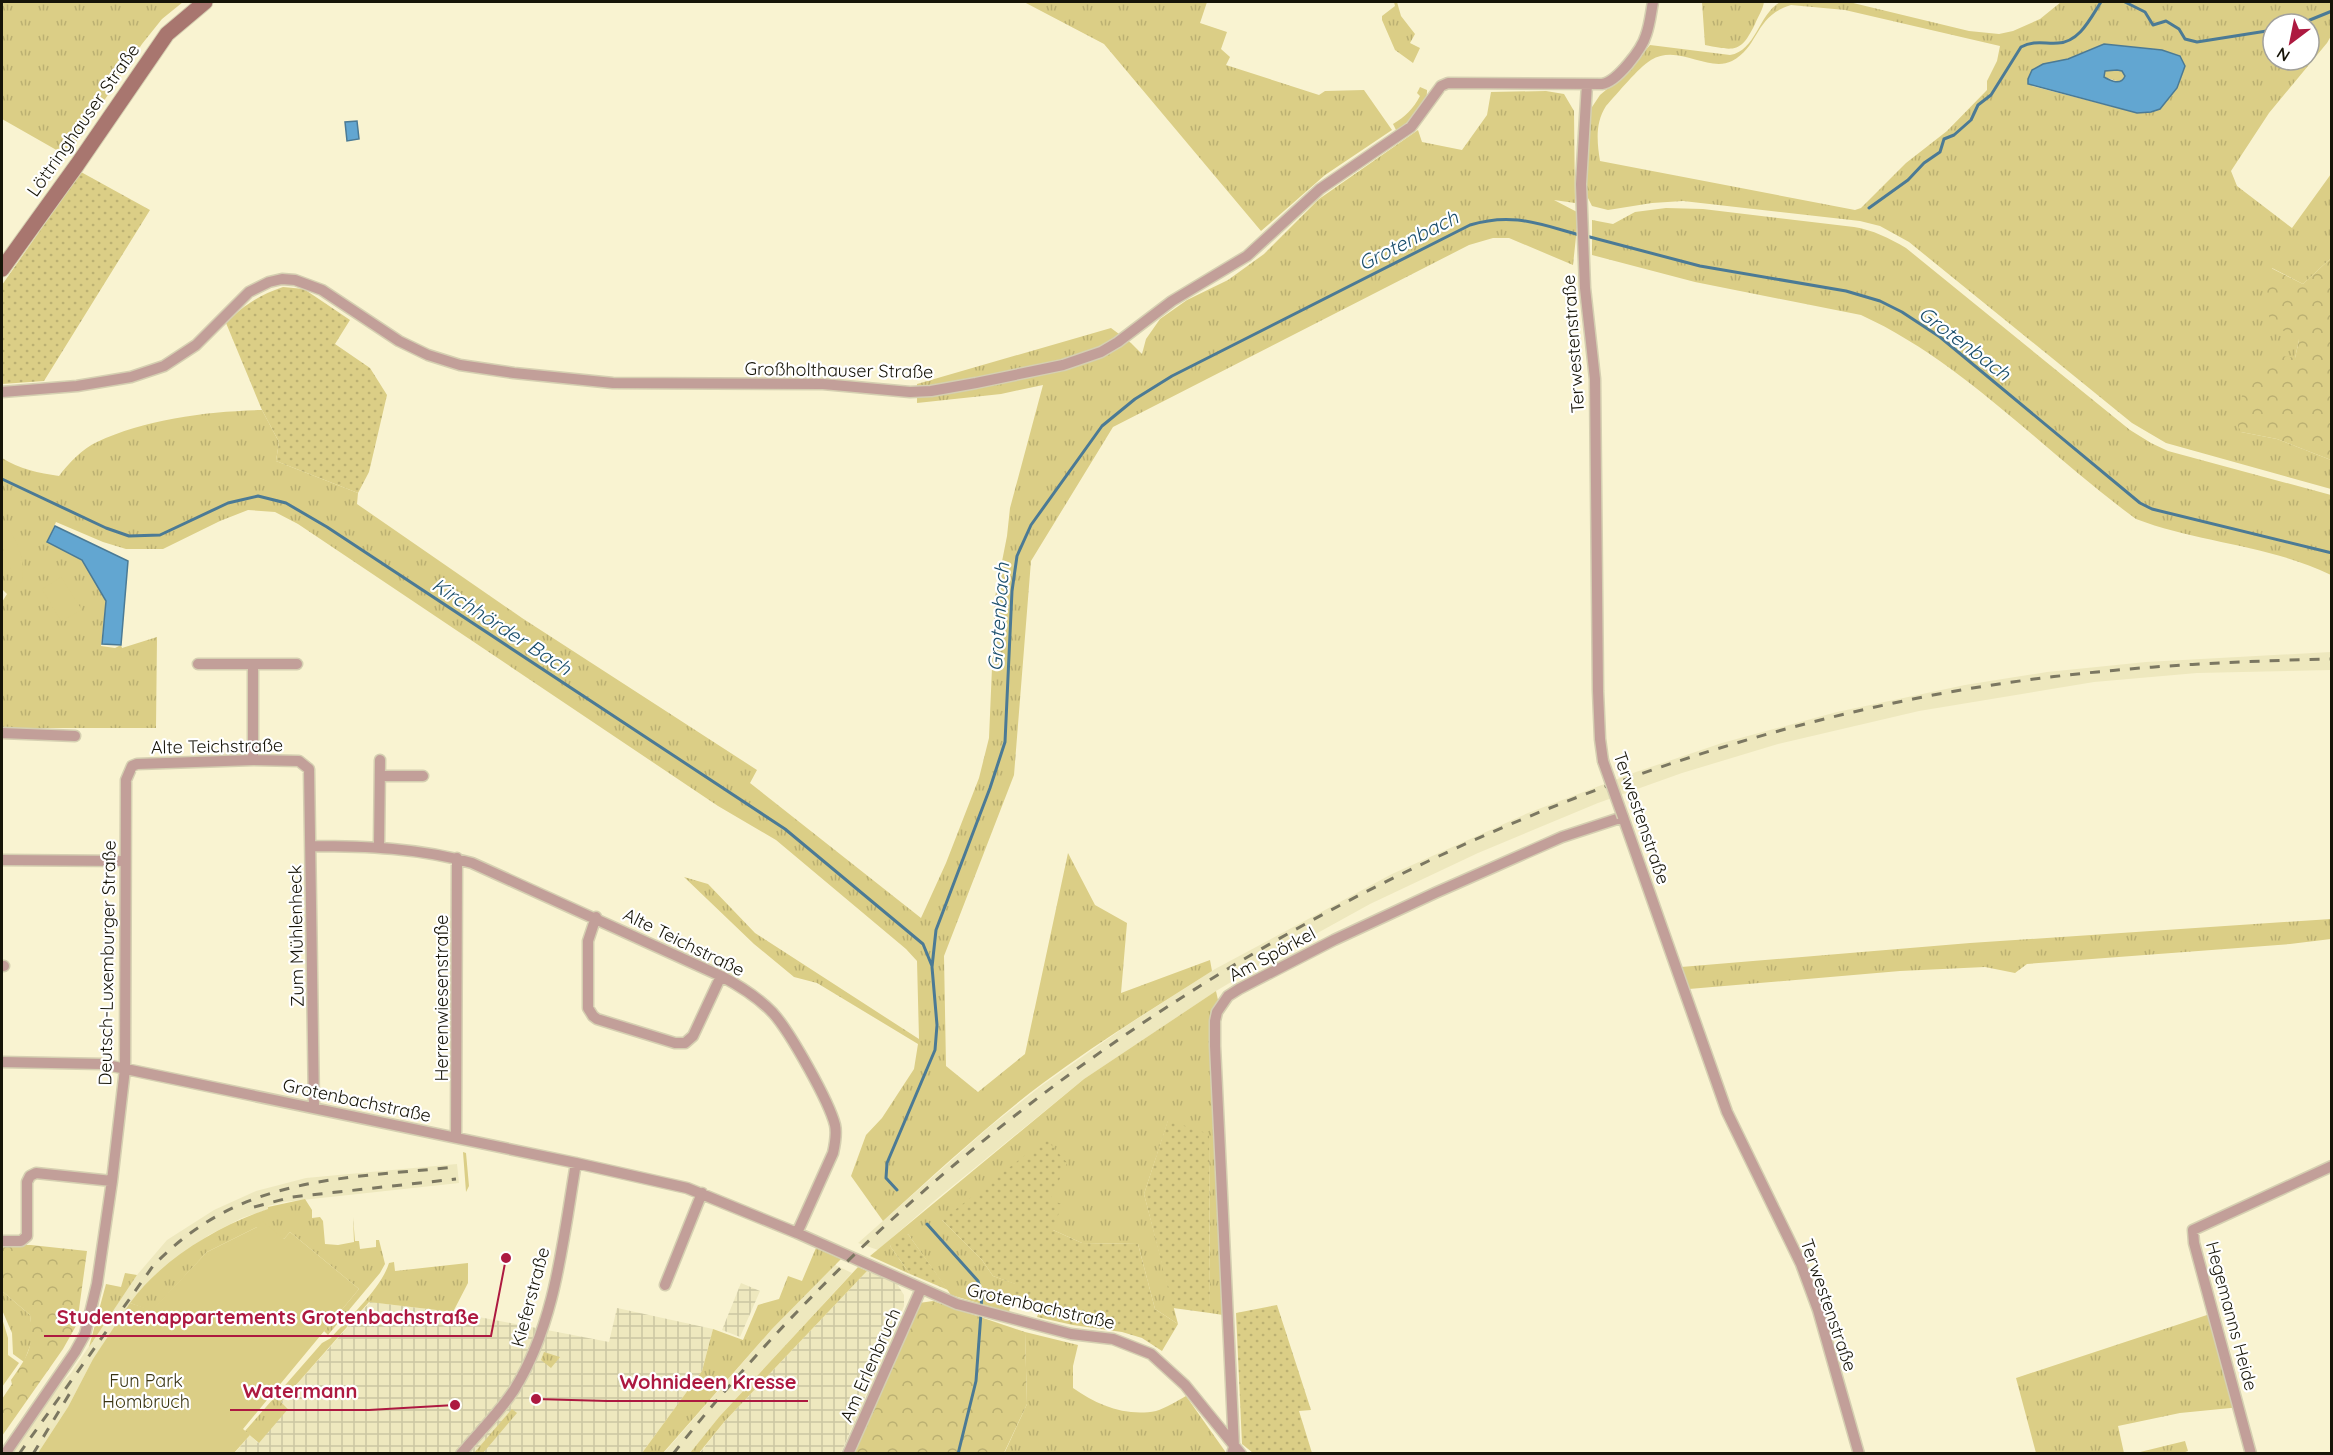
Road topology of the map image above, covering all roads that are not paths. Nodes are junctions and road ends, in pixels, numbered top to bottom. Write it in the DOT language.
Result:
graph roads {
  1 [pos="205,2"];
  2 [pos="1653,2"];
  3 [pos="1587,84"];
  4 [pos="2,269"];
  5 [pos="2,392"];
  6 [pos="198,664"];
  7 [pos="253,664"];
  8 [pos="297,664"];
  9 [pos="2,733"];
  10 [pos="75,736"];
  11 [pos="253,760"];
  12 [pos="380,760"];
  13 [pos="307,765"];
  14 [pos="129,770"];
  15 [pos="380,776"];
  16 [pos="423,776"];
  17 [pos="1623,817"];
  18 [pos="311,846"];
  19 [pos="378,846"];
  20 [pos="458,858"];
  21 [pos="2,860"];
  22 [pos="125,861"];
  23 [pos="596,918"];
  24 [pos="721,976"];
  25 [pos="2,1062"];
  26 [pos="125,1069"];
  27 [pos="314,1107"];
  28 [pos="456,1138"];
  29 [pos="576,1162"];
  30 [pos="2331,1166"];
  31 [pos="112,1181"];
  32 [pos="702,1193"];
  33 [pos="797,1233"];
  34 [pos="2,1241"];
  35 [pos="665,1285"];
  36 [pos="921,1289"];
  37 [pos="1235,1451"];
  38 [pos="5,1454"];
  39 [pos="461,1454"];
  40 [pos="848,1454"];
  41 [pos="1859,1454"];
  42 [pos="2251,1454"];
  1 -- 4 [label="street, Löttringhauser Straße"];
  2 -- 3 [label="street, Großholthauser Straße"];
  3 -- 5 [label="street, Großholthauser Straße"];
  3 -- 17 [label="street, Terwestenstraße, bridge"];
  6 -- 7 [label="street"];
  7 -- 8 [label="street"];
  7 -- 11 [label="street"];
  9 -- 10 [label="street"];
  11 -- 13 [label="street, Alte Teichstraße"];
  11 -- 14 [label="street, Alte Teichstraße"];
  12 -- 15 [label="street"];
  13 -- 18 [label="street, Zum Mühlenheck"];
  14 -- 22 [label="street, Deutsch-Luxemburger Straße"];
  15 -- 16 [label="street"];
  15 -- 19 [label="street"];
  17 -- 37 [label="street, Am Spörkel"];
  17 -- 41 [label="street, Terwestenstraße"];
  18 -- 19 [label="street, Alte Teichstraße"];
  18 -- 27 [label="street, Zum Mühlenheck"];
  19 -- 20 [label="street, Alte Teichstraße"];
  20 -- 23 [label="street, Alte Teichstraße"];
  20 -- 28 [label="street, Herrenwiesenstraße"];
  21 -- 22 [label="street"];
  22 -- 26 [label="street, Deutsch-Luxemburger Straße"];
  23 -- 24 [label="street, Alte Teichstraße"];
  23 -- 24 [label="street"];
  24 -- 33 [label="street, Alte Teichstraße"];
  25 -- 26 [label="street, Grotenbachstraße"];
  26 -- 27 [label="street, Grotenbachstraße"];
  26 -- 31 [label="street, Deutsch-Luxemburger Straße"];
  27 -- 28 [label="street, Grotenbachstraße"];
  28 -- 29 [label="street, Grotenbachstraße"];
  29 -- 32 [label="street, Grotenbachstraße"];
  29 -- 39 [label="street, Kieferstraße"];
  30 -- 42 [label="street, Hegemanns Heide"];
  31 -- 34 [label="street"];
  31 -- 38 [label="street, Deutsch-Luxemburger Straße"];
  32 -- 33 [label="street, Grotenbachstraße"];
  32 -- 35 [label="street"];
  33 -- 36 [label="street, Grotenbachstraße"];
  36 -- 37 [label="street, Grotenbachstraße"];
  36 -- 40 [label="street, Am Erlenbruch"];
}
